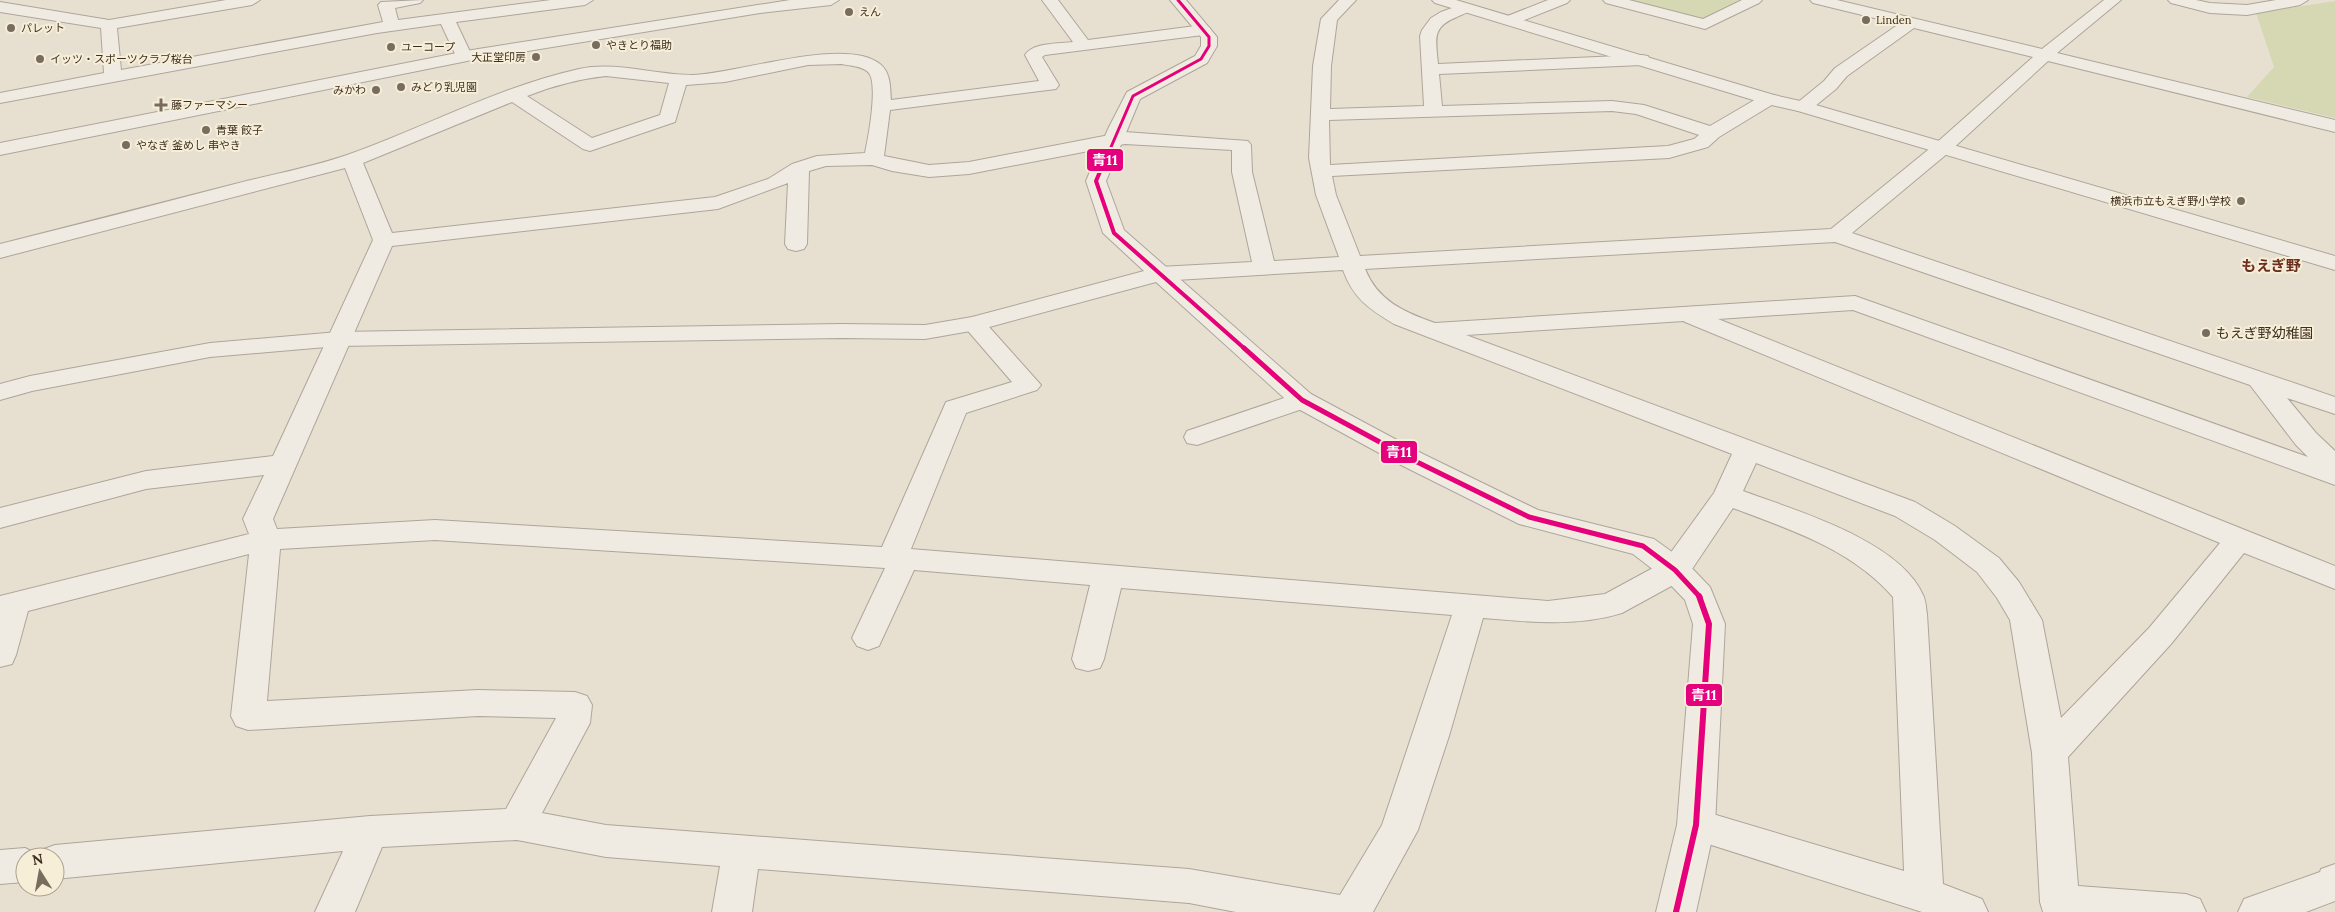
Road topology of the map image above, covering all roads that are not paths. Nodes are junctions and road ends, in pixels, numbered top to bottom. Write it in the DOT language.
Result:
graph roads {
  1 [pos="252,0"];
  2 [pos="415,0"];
  3 [pos="532,0"];
  4 [pos="585,0"];
  5 [pos="831,0"];
  6 [pos="1050,0"];
  7 [pos="1178,0"];
  8 [pos="1440,0"];
  9 [pos="1562,0"];
  10 [pos="1611,0"];
  11 [pos="1754,0"];
  12 [pos="1818,0"];
  13 [pos="2113,0"];
  14 [pos="2176,0"];
  15 [pos="2300,0"];
  16 [pos="1344,1"];
  17 [pos="207,4"];
  18 [pos="0,7"];
  19 [pos="513,9"];
  20 [pos="1463,9"];
  21 [pos="447,19"];
  22 [pos="1511,20"];
  23 [pos="1910,23"];
  24 [pos="109,25"];
  25 [pos="392,26"];
  26 [pos="1203,30"];
  27 [pos="1084,45"];
  28 [pos="2045,55"];
  29 [pos="464,56"];
  30 [pos="1642,60"];
  31 [pos="1430,69"];
  32 [pos="112,77"];
  33 [pos="679,78"];
  34 [pos="515,96"];
  35 [pos="0,98"];
  36 [pos="1769,99"];
  37 [pos="882,106"];
  38 [pos="1803,107"];
  39 [pos="1433,111"];
  40 [pos="1321,115"];
  41 [pos="2335,126"];
  42 [pos="1712,133"];
  43 [pos="1112,140"];
  44 [pos="0,149"];
  45 [pos="1941,149"];
  46 [pos="874,158"];
  47 [pos="352,160"];
  48 [pos="799,168"];
  49 [pos="1322,171"];
  50 [pos="1837,235"];
  51 [pos="384,240"];
  52 [pos="796,244"];
  53 [pos="0,250"];
  54 [pos="1351,263"];
  55 [pos="2335,263"];
  56 [pos="1266,268"];
  57 [pos="1159,274"];
  58 [pos="1686,314"];
  59 [pos="974,324"];
  60 [pos="1429,330"];
  61 [pos="338,339"];
  62 [pos="2260,380"];
  63 [pos="0,392"];
  64 [pos="1302,400"];
  65 [pos="2335,406"];
  66 [pos="1197,437"];
  67 [pos="1748,449"];
  68 [pos="283,464"];
  69 [pos="2335,467"];
  70 [pos="2335,476"];
  71 [pos="1727,495"];
  72 [pos="0,518"];
  73 [pos="2239,539"];
  74 [pos="266,540"];
  75 [pos="898,559"];
  76 [pos="1675,570"];
  77 [pos="1108,576"];
  78 [pos="2335,578"];
  79 [pos="7,605"];
  80 [pos="1470,606"];
  81 [pos="868,638"];
  82 [pos="0,654"];
  83 [pos="1088,659"];
  84 [pos="2050,753"];
  85 [pos="517,824"];
  86 [pos="1696,825"];
  87 [pos="370,832"];
  88 [pos="742,851"];
  89 [pos="65,861"];
  90 [pos="15,866"];
  91 [pos="0,867"];
  92 [pos="2335,881"];
  93 [pos="1924,895"];
  94 [pos="2062,907"];
  95 [pos="334,912"];
  96 [pos="732,912"];
  97 [pos="1337,912"];
  98 [pos="1352,912"];
  99 [pos="1676,912"];
  100 [pos="1968,912"];
  101 [pos="2186,912"];
  102 [pos="2258,912"];
  1 -- 17 [label="street"];
  2 -- 25 [label="street"];
  3 -- 19 [label="street"];
  4 -- 19 [label="street"];
  5 -- 29 [label="street"];
  6 -- 27 [label="street"];
  7 -- 26 [label="street"];
  8 -- 20 [label="street"];
  9 -- 22 [label="street"];
  10 -- 11 [label="street"];
  12 -- 23 [label="street"];
  13 -- 28 [label="street"];
  14 -- 15 [label="street"];
  16 -- 40 [label="street"];
  17 -- 24 [label="street"];
  18 -- 24 [label="street"];
  19 -- 21 [label="street"];
  20 -- 22 [label="street"];
  20 -- 31 [label="street"];
  21 -- 25 [label="street"];
  21 -- 29 [label="street"];
  22 -- 30 [label="street"];
  23 -- 28 [label="street"];
  23 -- 38 [label="street"];
  24 -- 32 [label="street"];
  25 -- 32 [label="street"];
  26 -- 27 [label="street"];
  26 -- 43 [label="street"];
  27 -- 37 [label="street"];
  28 -- 41 [label="street"];
  28 -- 45 [label="street"];
  29 -- 44 [label="street"];
  30 -- 31 [label="street"];
  30 -- 36 [label="street"];
  31 -- 39 [label="street"];
  32 -- 35 [label="street"];
  33 -- 34 [label="street"];
  33 -- 34 [label="street"];
  33 -- 37 [label="street"];
  34 -- 47 [label="street"];
  36 -- 38 [label="street"];
  36 -- 42 [label="street"];
  37 -- 46 [label="street"];
  38 -- 45 [label="street"];
  39 -- 40 [label="street"];
  39 -- 42 [label="street"];
  40 -- 49 [label="street"];
  42 -- 49 [label="street"];
  43 -- 46 [label="street"];
  43 -- 56 [label="street"];
  43 -- 57 [label="street"];
  45 -- 50 [label="street"];
  45 -- 55 [label="street"];
  46 -- 48 [label="street"];
  47 -- 51 [label="street"];
  47 -- 53 [label="street"];
  48 -- 51 [label="street"];
  48 -- 52 [label="street"];
  49 -- 54 [label="street"];
  50 -- 54 [label="street"];
  50 -- 62 [label="street"];
  51 -- 61 [label="street"];
  54 -- 56 [label="street"];
  54 -- 60 [label="street"];
  56 -- 57 [label="street"];
  57 -- 59 [label="street"];
  57 -- 64 [label="street"];
  58 -- 60 [label="street"];
  58 -- 70 [label="street"];
  58 -- 73 [label="street"];
  59 -- 61 [label="street"];
  59 -- 75 [label="street"];
  60 -- 67 [label="street"];
  61 -- 63 [label="street"];
  61 -- 68 [label="street"];
  62 -- 65 [label="street"];
  62 -- 69 [label="street"];
  64 -- 66 [label="street"];
  64 -- 76 [label="street"];
  67 -- 71 [label="street"];
  67 -- 84 [label="street"];
  68 -- 72 [label="street"];
  68 -- 74 [label="street"];
  71 -- 76 [label="street"];
  71 -- 93 [label="street"];
  73 -- 78 [label="street"];
  73 -- 84 [label="street"];
  74 -- 75 [label="street"];
  74 -- 79 [label="street"];
  74 -- 85 [label="street"];
  75 -- 77 [label="street"];
  75 -- 81 [label="street"];
  76 -- 80 [label="street"];
  76 -- 86 [label="street"];
  77 -- 80 [label="street"];
  77 -- 83 [label="street"];
  79 -- 82 [label="street"];
  80 -- 98 [label="street"];
  84 -- 94 [label="street"];
  85 -- 87 [label="street"];
  85 -- 88 [label="street"];
  86 -- 93 [label="street"];
  86 -- 99 [label="street"];
  87 -- 89 [label="street"];
  87 -- 95 [label="street"];
  88 -- 96 [label="street"];
  88 -- 97 [label="street"];
  90 -- 91 [label="street"];
  92 -- 102 [label="street"];
  93 -- 100 [label="street"];
  94 -- 101 [label="street"];
}
